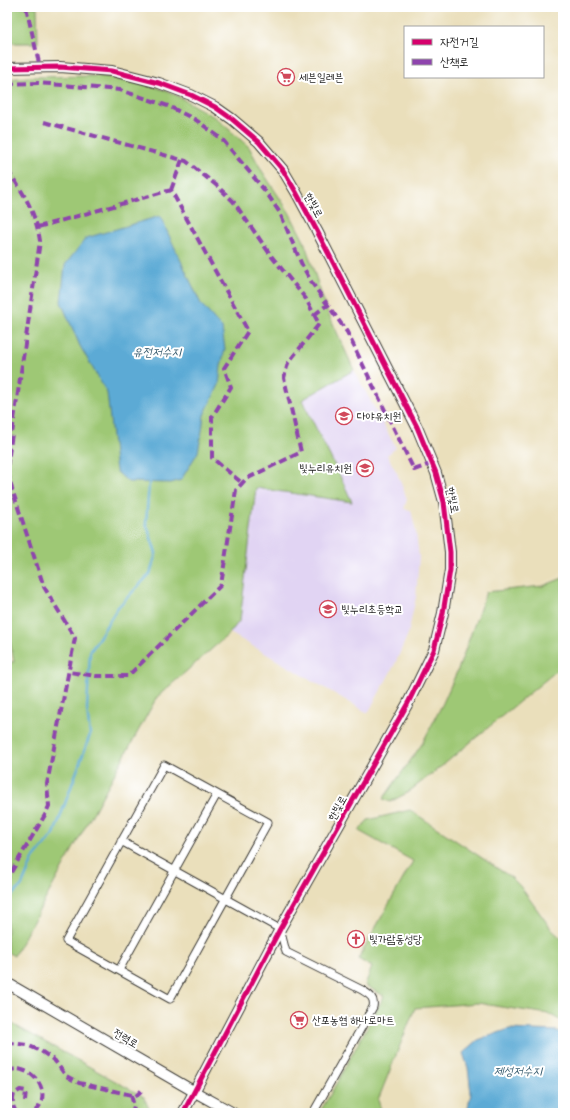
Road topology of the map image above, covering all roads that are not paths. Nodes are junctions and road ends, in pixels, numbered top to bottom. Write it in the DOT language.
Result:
graph roads {
  1 [pos="7,68"];
  2 [pos="216,794"];
  3 [pos="121,841"];
  4 [pos="174,870"];
  5 [pos="226,898"];
  6 [pos="280,929"];
  7 [pos="119,970"];
  8 [pos="7,982"];
  9 [pos="195,1092"];
  10 [pos="183,1113"];
  11 [pos="233,1113"];
  12 [pos="313,1113"];
  1 -- 6 [label="street, 한빛로"];
  2 -- 3 [label="street"];
  2 -- 4 [label="street"];
  2 -- 5 [label="street"];
  3 -- 4 [label="street"];
  3 -- 7 [label="street"];
  4 -- 5 [label="street"];
  4 -- 7 [label="street"];
  5 -- 6 [label="street"];
  5 -- 7 [label="street"];
  6 -- 9 [label="street, 한빛로"];
  6 -- 12 [label="street"];
  8 -- 9 [label="street, 전력로"];
  9 -- 10 [label="street, 한빛로"];
  9 -- 11 [label="street, 전력로"];
}
